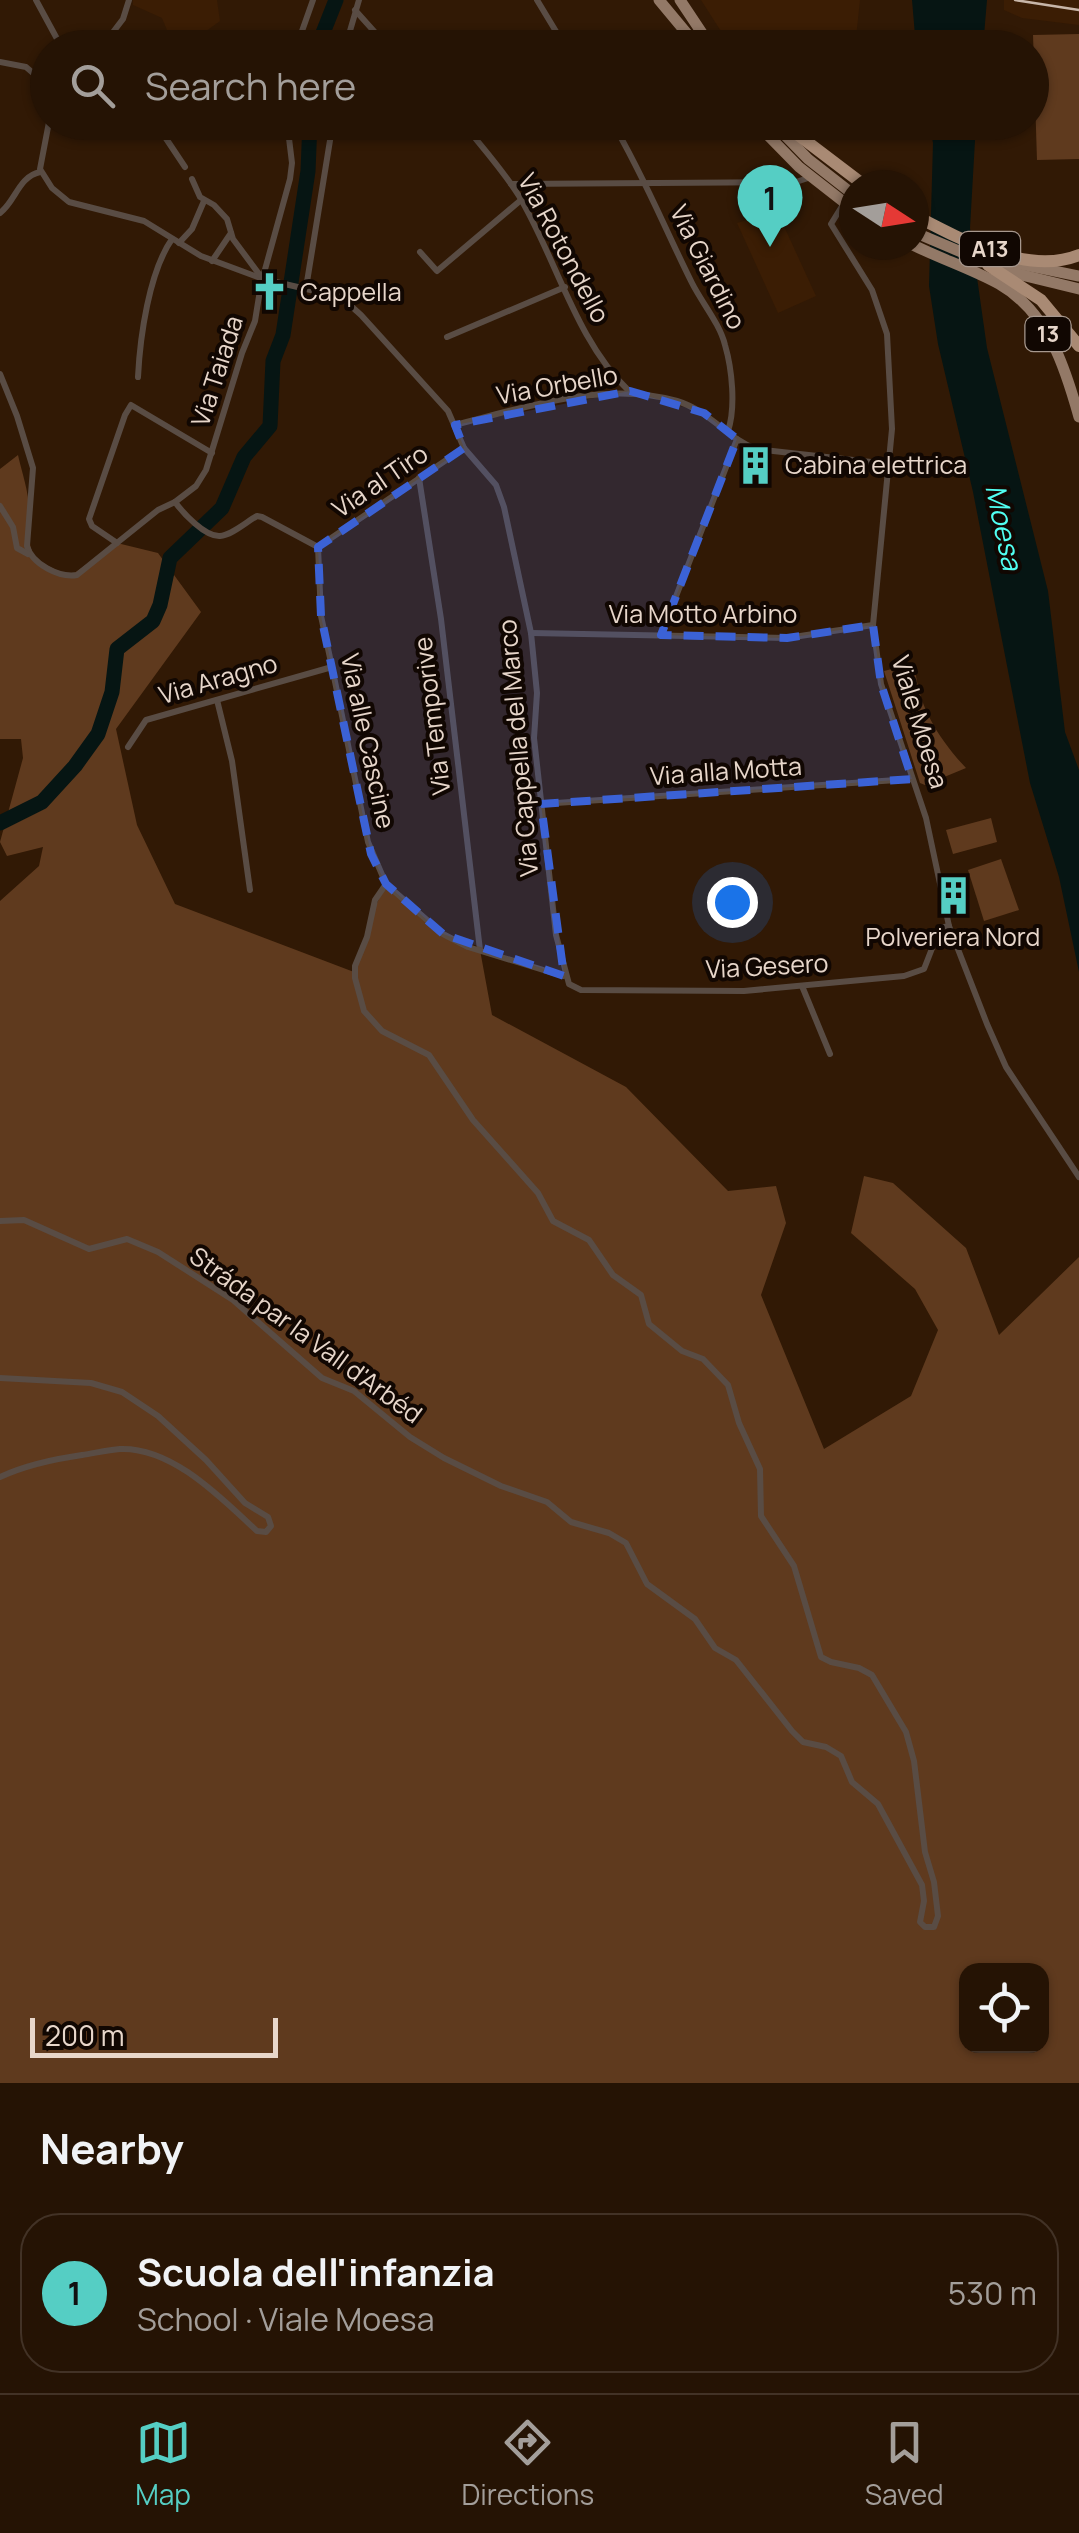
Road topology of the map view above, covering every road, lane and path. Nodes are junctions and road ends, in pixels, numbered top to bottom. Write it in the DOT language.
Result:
graph roads {
  1 [pos="36,0"];
  2 [pos="129,0"];
  3 [pos="313,0"];
  4 [pos="358,0"];
  5 [pos="537,0"];
  6 [pos="659,0"];
  7 [pos="680,0"];
  8 [pos="688,0"];
  9 [pos="355,10"];
  10 [pos="52,30"];
  11 [pos="115,30"];
  12 [pos="302,30"];
  13 [pos="350,30"];
  14 [pos="373,30"];
  15 [pos="555,30"];
  16 [pos="684,30"];
  17 [pos="700,30"];
  18 [pos="708,30"];
  19 [pos="0,62"];
  20 [pos="30,70"];
  21 [pos="46,140"];
  22 [pos="167,140"];
  23 [pos="289,140"];
  24 [pos="330,140"];
  25 [pos="476,140"];
  26 [pos="623,140"];
  27 [pos="773,140"];
  28 [pos="790,140"];
  29 [pos="799,140"];
  30 [pos="806,140"];
  31 [pos="185,168"];
  32 [pos="844,170"];
  33 [pos="40,172"];
  34 [pos="839,172"];
  35 [pos="811,177"];
  36 [pos="192,179"];
  37 [pos="644,182"];
  38 [pos="510,184"];
  39 [pos="839,191"];
  40 [pos="839,195"];
  41 [pos="521,200"];
  42 [pos="204,201"];
  43 [pos="0,214"];
  44 [pos="929,224"];
  45 [pos="929,225"];
  46 [pos="232,232"];
  47 [pos="929,240"];
  48 [pos="176,241"];
  49 [pos="929,251"];
  50 [pos="420,252"];
  51 [pos="1075,257"];
  52 [pos="854,260"];
  53 [pos="212,261"];
  54 [pos="986,271"];
  55 [pos="1042,276"];
  56 [pos="1079,276"];
  57 [pos="263,279"];
  58 [pos="565,287"];
  59 [pos="303,288"];
  60 [pos="1079,289"];
  61 [pos="448,337"];
  62 [pos="1079,346"];
  63 [pos="0,374"];
  64 [pos="138,377"];
  65 [pos="630,391"];
  66 [pos="1079,417"];
  67 [pos="455,425"];
  68 [pos="728,430"];
  69 [pos="737,439"];
  70 [pos="464,448"];
  71 [pos="212,453"];
  72 [pos="889,464"];
  73 [pos="419,478"];
  74 [pos="175,502"];
  75 [pos="0,506"];
  76 [pos="117,543"];
  77 [pos="318,547"];
  78 [pos="29,554"];
  79 [pos="873,626"];
  80 [pos="531,632"];
  81 [pos="661,635"];
  82 [pos="332,667"];
  83 [pos="217,700"];
  84 [pos="128,746"];
  85 [pos="912,779"];
  86 [pos="542,804"];
  87 [pos="386,884"];
  88 [pos="250,890"];
  89 [pos="950,926"];
  90 [pos="480,950"];
  91 [pos="564,976"];
  92 [pos="802,986"];
  93 [pos="830,1054"];
  94 [pos="1079,1177"];
  95 [pos="0,1221"];
  96 [pos="0,1378"];
  97 [pos="0,1477"];
  1 -- 10 [label="street"];
  2 -- 11 [label="street"];
  3 -- 12 [label="street"];
  4 -- 9 [label="street"];
  5 -- 15 [label="street"];
  6 -- 16 [label="main road"];
  7 -- 17 [label="main road"];
  8 -- 18 [label="main road"];
  9 -- 13 [label="street"];
  9 -- 14 [label="street"];
  19 -- 20 [label="street"];
  21 -- 33 [label="street"];
  22 -- 31 [label="street"];
  23 -- 57 [label="street, Via Taiada"];
  24 -- 59 [label="street"];
  25 -- 38 [label="street, Via Rotondello"];
  26 -- 37 [label="street, Via Giardino"];
  27 -- 35 [label="main road"];
  28 -- 39 [label="main road"];
  29 -- 34 [label="main road"];
  30 -- 32 [label="highway"];
  33 -- 43 [label="street"];
  33 -- 48 [label="street, Via Cappella del Marco"];
  35 -- 37 [label="street"];
  35 -- 40 [label="main road"];
  36 -- 42 [label="street"];
  37 -- 38 [label="street"];
  37 -- 68 [label="street, Via Giardino"];
  38 -- 41 [label="street, Via Rotondello"];
  41 -- 50 [label="street"];
  41 -- 58 [label="street, Via Rotondello"];
  42 -- 46 [label="street"];
  42 -- 48 [label="street"];
  44 -- 51 [label="highway, A13"];
  45 -- 55 [label="main road"];
  46 -- 53 [label="street"];
  46 -- 57 [label="street"];
  47 -- 54 [label="main road"];
  48 -- 53 [label="street, Via Cappella del Marco"];
  48 -- 64 [label="street"];
  49 -- 54 [label="main road, 13"];
  52 -- 72 [label="street, Viale Moesa"];
  53 -- 57 [label="street, Via Cappella del Marco"];
  54 -- 55 [label="main road"];
  54 -- 62 [label="highway, A13"];
  54 -- 66 [label="main road, 13"];
  55 -- 56 [label="main road"];
  55 -- 60 [label="main road"];
  57 -- 59 [label="street, Via Cappella del Marco"];
  57 -- 71 [label="street, Via Taiada"];
  58 -- 61 [label="street"];
  58 -- 65 [label="street, Via Rotondello"];
  59 -- 67 [label="street, Via Cappella del Marco"];
  63 -- 78 [label="street"];
  65 -- 67 [label="street, Via Orbello"];
  65 -- 68 [label="street, Via Orbello"];
  67 -- 70 [label="street, Via Cappella del Marco"];
  68 -- 69 [label="street, Via Orbello"];
  69 -- 72 [label="street, Via Orbello"];
  69 -- 81 [label="street"];
  70 -- 73 [label="street, Via al Tiro"];
  70 -- 80 [label="street, Via Cappella del Marco"];
  71 -- 74 [label="street, Via Taiada"];
  71 -- 76 [label="street"];
  72 -- 79 [label="street, Viale Moesa"];
  73 -- 77 [label="street, Via al Tiro"];
  73 -- 90 [label="street, Via Temporive"];
  74 -- 76 [label="street, Via Taiada"];
  74 -- 77 [label="street"];
  75 -- 78 [label="street"];
  76 -- 78 [label="street, Via Taiada"];
  77 -- 82 [label="street, Via alle Cascine"];
  79 -- 81 [label="street, Via Motto Arbino"];
  79 -- 85 [label="street, Viale Moesa"];
  80 -- 81 [label="street, Via Motto Arbino"];
  80 -- 86 [label="street, Via Cappella del Marco"];
  82 -- 83 [label="street, Via Aragno"];
  82 -- 87 [label="street, Via alle Cascine"];
  83 -- 84 [label="street, Via Aragno"];
  83 -- 88 [label="street"];
  85 -- 86 [label="street, Via alla Motta"];
  85 -- 89 [label="street, Viale Moesa"];
  86 -- 91 [label="street, Via Cappella del Marco"];
  87 -- 90 [label="street, Via alle Cascine"];
  87 -- 95 [label="street, Stráda par la Vall d'Arbéd"];
  89 -- 92 [label="street, Via Gesero"];
  89 -- 94 [label="street, Viale Moesa"];
  90 -- 91 [label="street, Via alle Cascine"];
  91 -- 92 [label="street, Via Gesero"];
  92 -- 93 [label="street"];
  96 -- 97 [label="street"];
}
